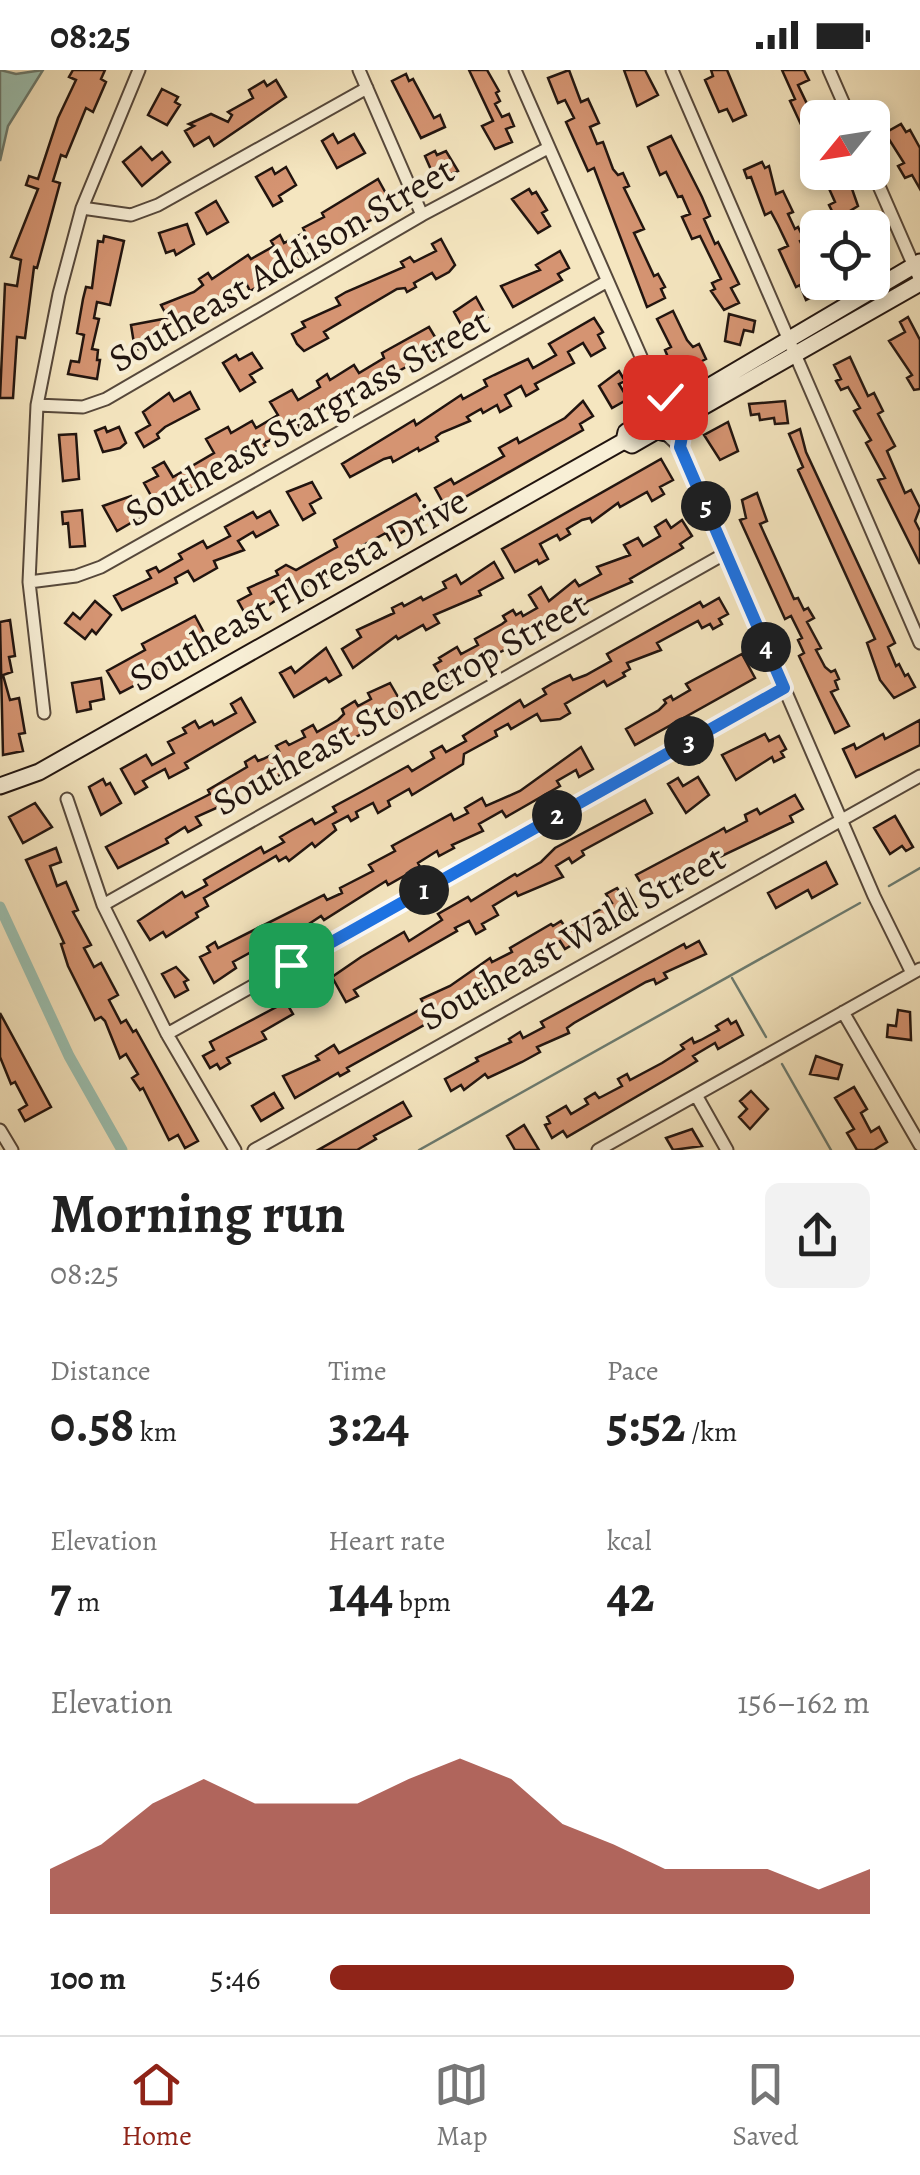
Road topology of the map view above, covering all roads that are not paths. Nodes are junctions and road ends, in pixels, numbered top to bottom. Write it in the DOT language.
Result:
graph roads {
  1 [pos="139,70"];
  2 [pos="360,70"];
  3 [pos="515,70"];
  4 [pos="672,70"];
  5 [pos="830,70"];
  6 [pos="367,88"];
  7 [pos="842,100"];
  8 [pos="548,148"];
  9 [pos="881,190"];
  10 [pos="82,208"];
  11 [pos="422,216"];
  12 [pos="918,273"];
  13 [pos="606,282"];
  14 [pos="792,346"];
  15 [pos="653,384"];
  16 [pos="37,404"];
  17 [pos="680,409"];
  18 [pos="657,421"];
  19 [pos="680,447"];
  20 [pos="726,553"];
  21 [pos="29,582"];
  22 [pos="920,642"];
  23 [pos="784,688"];
  24 [pos="44,713"];
  25 [pos="920,776"];
  26 [pos="0,786"];
  27 [pos="67,799"];
  28 [pos="842,820"];
  29 [pos="103,905"];
  30 [pos="916,971"];
  31 [pos="843,1012"];
  32 [pos="168,1034"];
  33 [pos="696,1095"];
  34 [pos="0,1130"];
  35 [pos="918,1137"];
  36 [pos="12,1150"];
  37 [pos="235,1150"];
  38 [pos="254,1150"];
  39 [pos="598,1150"];
  40 [pos="728,1150"];
  1 -- 10 [label="street"];
  2 -- 6 [label="street"];
  3 -- 8 [label="street"];
  4 -- 14 [label="street"];
  5 -- 7 [label="street"];
  6 -- 10 [label="street"];
  6 -- 11 [label="street"];
  8 -- 11 [label="street, Southeast Addison Street"];
  8 -- 13 [label="street"];
  9 -- 12 [label="street"];
  10 -- 16 [label="street"];
  11 -- 16 [label="street, Southeast Addison Street"];
  12 -- 14 [label="street"];
  13 -- 15 [label="street"];
  13 -- 21 [label="street, Southeast Stargrass Street"];
  14 -- 17 [label="street"];
  14 -- 22 [label="street"];
  15 -- 17 [label="street"];
  15 -- 18 [label="street"];
  16 -- 21 [label="street"];
  17 -- 18 [label="street"];
  17 -- 18 [label="street"];
  17 -- 19 [label="street"];
  18 -- 19 [label="street"];
  18 -- 26 [label="street, Southeast Floresta Drive"];
  19 -- 20 [label="street"];
  20 -- 23 [label="street"];
  20 -- 29 [label="street, Southeast Stonecrop Street"];
  21 -- 24 [label="street"];
  23 -- 28 [label="street"];
  23 -- 32 [label="street"];
  25 -- 28 [label="street, Southeast Wald Street"];
  27 -- 29 [label="street"];
  28 -- 30 [label="street"];
  28 -- 38 [label="street, Southeast Wald Street"];
  29 -- 32 [label="street"];
  30 -- 31 [label="street"];
  31 -- 33 [label="street"];
  31 -- 35 [label="street"];
  32 -- 37 [label="street"];
  33 -- 39 [label="street"];
  33 -- 40 [label="street"];
  34 -- 36 [label="street"];
}
